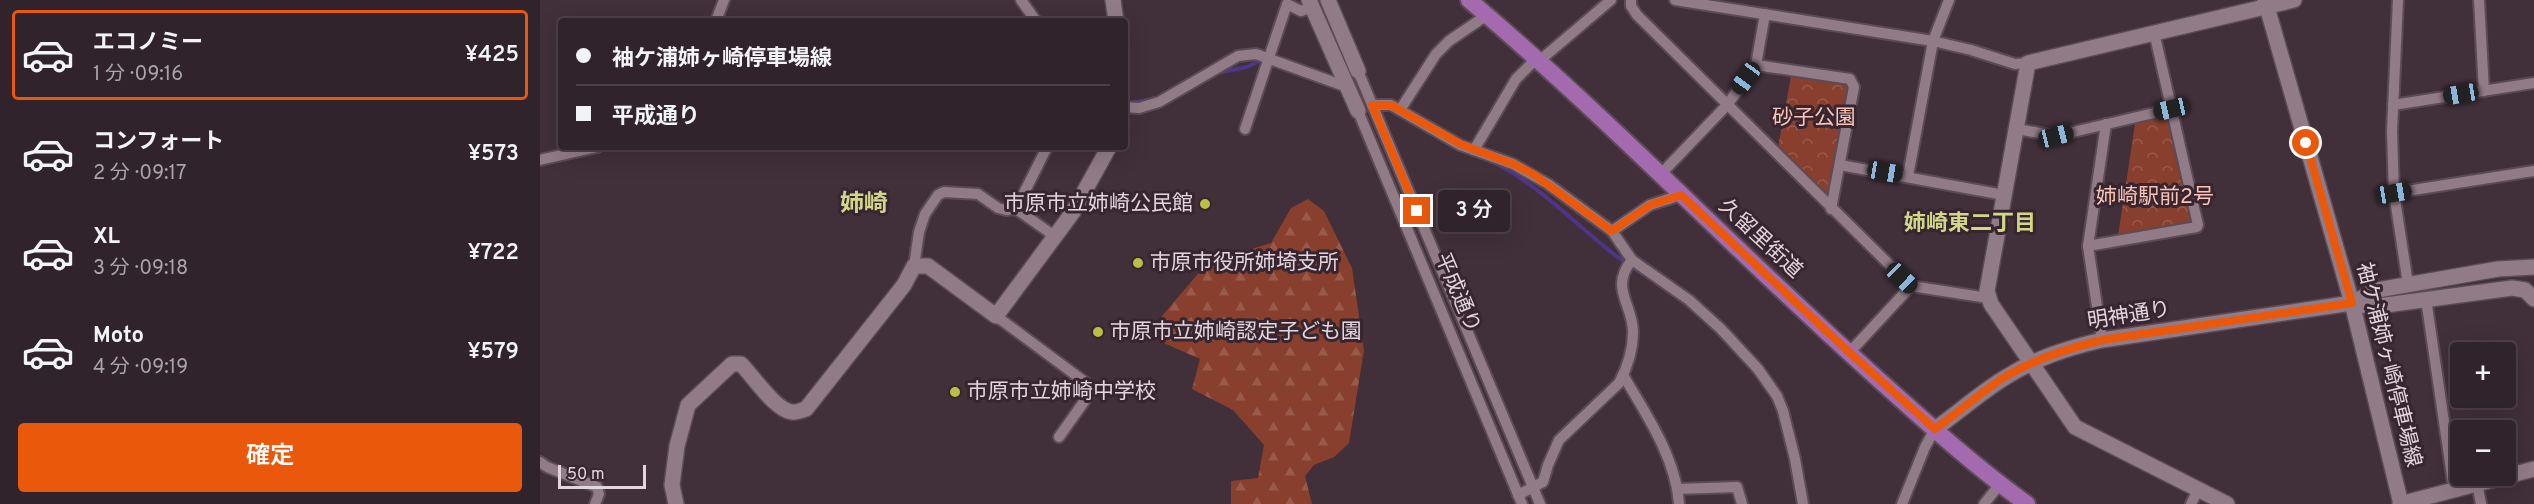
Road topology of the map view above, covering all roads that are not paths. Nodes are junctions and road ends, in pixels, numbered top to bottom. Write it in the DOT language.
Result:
graph roads {
  1 [pos="723,0"];
  2 [pos="1021,0"];
  3 [pos="1113,0"];
  4 [pos="1328,0"];
  5 [pos="1469,0"];
  6 [pos="1611,0"];
  7 [pos="1631,0"];
  8 [pos="1674,0"];
  9 [pos="1950,0"];
  10 [pos="2294,0"];
  11 [pos="2398,0"];
  12 [pos="2479,0"];
  13 [pos="2266,3"];
  14 [pos="1311,4"];
  15 [pos="1764,14"];
  16 [pos="1487,15"];
  17 [pos="717,18"];
  18 [pos="1034,18"];
  19 [pos="1116,18"];
  20 [pos="2154,32"];
  21 [pos="1933,41"];
  22 [pos="1269,57"];
  23 [pos="1537,60"];
  24 [pos="2028,63"];
  25 [pos="1756,65"];
  26 [pos="1358,72"];
  27 [pos="2534,83"];
  28 [pos="1347,87"];
  29 [pos="2484,91"];
  30 [pos="1727,105"];
  31 [pos="2393,105"];
  32 [pos="1128,107"];
  33 [pos="1365,108"];
  34 [pos="2171,109"];
  35 [pos="1400,110"];
  36 [pos="2106,124"];
  37 [pos="1245,129"];
  38 [pos="2017,129"];
  39 [pos="584,150"];
  40 [pos="1043,150"];
  41 [pos="1106,150"];
  42 [pos="1474,150"];
  43 [pos="540,160"];
  44 [pos="1840,165"];
  45 [pos="2534,171"];
  46 [pos="1660,175"];
  47 [pos="1908,176"];
  48 [pos="2394,193"];
  49 [pos="1681,195"];
  50 [pos="2004,195"];
  51 [pos="1016,209"];
  52 [pos="1831,209"];
  53 [pos="1612,231"];
  54 [pos="1056,237"];
  55 [pos="2088,246"];
  56 [pos="1632,260"];
  57 [pos="914,266"];
  58 [pos="2532,266"];
  59 [pos="2408,284"];
  60 [pos="1911,286"];
  61 [pos="1988,298"];
  62 [pos="2426,299"];
  63 [pos="2534,299"];
  64 [pos="2352,303"];
  65 [pos="996,316"];
  66 [pos="2102,340"];
  67 [pos="1850,353"];
  68 [pos="2030,363"];
  69 [pos="1623,375"];
  70 [pos="1935,429"];
  71 [pos="1059,437"];
  72 [pos="540,465"];
  73 [pos="2534,469"];
  74 [pos="2516,473"];
  75 [pos="2000,484"];
  76 [pos="2467,486"];
  77 [pos="2478,486"];
  78 [pos="1533,488"];
  79 [pos="1677,489"];
  80 [pos="2198,490"];
  81 [pos="2454,490"];
  82 [pos="1520,500"];
  83 [pos="595,504"];
  84 [pos="676,504"];
  85 [pos="1540,504"];
  86 [pos="1679,504"];
  87 [pos="1742,504"];
  88 [pos="1803,504"];
  89 [pos="1902,504"];
  90 [pos="1984,504"];
  91 [pos="2027,504"];
  92 [pos="2191,504"];
  93 [pos="2227,504"];
  94 [pos="2400,504"];
  95 [pos="2481,504"];
  1 -- 17 [label="street"];
  2 -- 18 [label="street"];
  3 -- 19 [label="street"];
  4 -- 26 [label="street, 平成通り"];
  5 -- 16 [label="main road, 久留里街道"];
  6 -- 23 [label="street"];
  7 -- 30 [label="street"];
  8 -- 15 [label="street"];
  9 -- 21 [label="street"];
  10 -- 13 [label="street"];
  11 -- 31 [label="street"];
  12 -- 29 [label="street"];
  13 -- 20 [label="street"];
  13 -- 64 [label="street, 袖ケ浦姉ヶ崎停車場線"];
  14 -- 22 [label="street"];
  14 -- 28 [label="street, 平成通り"];
  15 -- 21 [label="street"];
  15 -- 25 [label="street"];
  16 -- 23 [label="main road, 久留里街道"];
  16 -- 35 [label="street"];
  20 -- 24 [label="street"];
  20 -- 34 [label="street"];
  21 -- 24 [label="street"];
  21 -- 47 [label="street"];
  22 -- 28 [label="street"];
  22 -- 32 [label="street"];
  22 -- 37 [label="street"];
  23 -- 42 [label="street"];
  23 -- 46 [label="main road, 久留里街道"];
  24 -- 38 [label="street"];
  25 -- 30 [label="street"];
  25 -- 44 [label="street"];
  26 -- 33 [label="street, 平成通り"];
  27 -- 29 [label="street"];
  28 -- 33 [label="street, 平成通り"];
  29 -- 31 [label="street"];
  30 -- 46 [label="street"];
  30 -- 52 [label="street"];
  31 -- 48 [label="street"];
  33 -- 35 [label="street"];
  33 -- 78 [label="street, 平成通り"];
  33 -- 82 [label="street, 平成通り"];
  34 -- 36 [label="street"];
  34 -- 55 [label="street"];
  35 -- 42 [label="street"];
  36 -- 38 [label="street"];
  36 -- 55 [label="street"];
  38 -- 50 [label="street"];
  39 -- 43 [label="street"];
  40 -- 51 [label="street"];
  41 -- 54 [label="street"];
  42 -- 53 [label="street"];
  44 -- 47 [label="street"];
  44 -- 52 [label="street"];
  45 -- 48 [label="street"];
  46 -- 49 [label="main road, 久留里街道"];
  47 -- 50 [label="street"];
  48 -- 59 [label="street"];
  49 -- 53 [label="street"];
  49 -- 67 [label="main road, 久留里街道"];
  50 -- 61 [label="street"];
  51 -- 54 [label="street"];
  51 -- 57 [label="street"];
  52 -- 60 [label="street"];
  53 -- 56 [label="street"];
  54 -- 65 [label="street"];
  55 -- 66 [label="street"];
  56 -- 69 [label="street"];
  56 -- 88 [label="street"];
  57 -- 65 [label="street"];
  57 -- 84 [label="street"];
  58 -- 59 [label="street, 明神通り"];
  59 -- 64 [label="street, 明神通り"];
  60 -- 61 [label="street"];
  60 -- 67 [label="street"];
  61 -- 68 [label="street"];
  62 -- 63 [label="street, 明神通り"];
  62 -- 64 [label="street, 明神通り"];
  62 -- 81 [label="street"];
  64 -- 66 [label="street, 明神通り"];
  64 -- 94 [label="street, 袖ケ浦姉ヶ崎停車場線"];
  65 -- 71 [label="street"];
  66 -- 68 [label="street, 明神通り"];
  67 -- 70 [label="main road, 久留里街道"];
  68 -- 70 [label="street, 明神通り"];
  68 -- 80 [label="street"];
  69 -- 78 [label="street"];
  69 -- 79 [label="street"];
  70 -- 75 [label="main road, 久留里街道"];
  70 -- 89 [label="street"];
  72 -- 83 [label="street"];
  73 -- 74 [label="street, 袖ケ浦姉ヶ崎停車場線"];
  75 -- 90 [label="street"];
  75 -- 91 [label="main road, 久留里街道"];
  76 -- 81 [label="street, 袖ケ浦姉ヶ崎停車場線"];
  77 -- 95 [label="street"];
  78 -- 82 [label="street"];
  78 -- 85 [label="street, 平成通り"];
  79 -- 86 [label="street"];
  79 -- 87 [label="street"];
  80 -- 92 [label="street"];
  80 -- 93 [label="street"];
  81 -- 94 [label="street, 袖ケ浦姉ヶ崎停車場線"];
}
